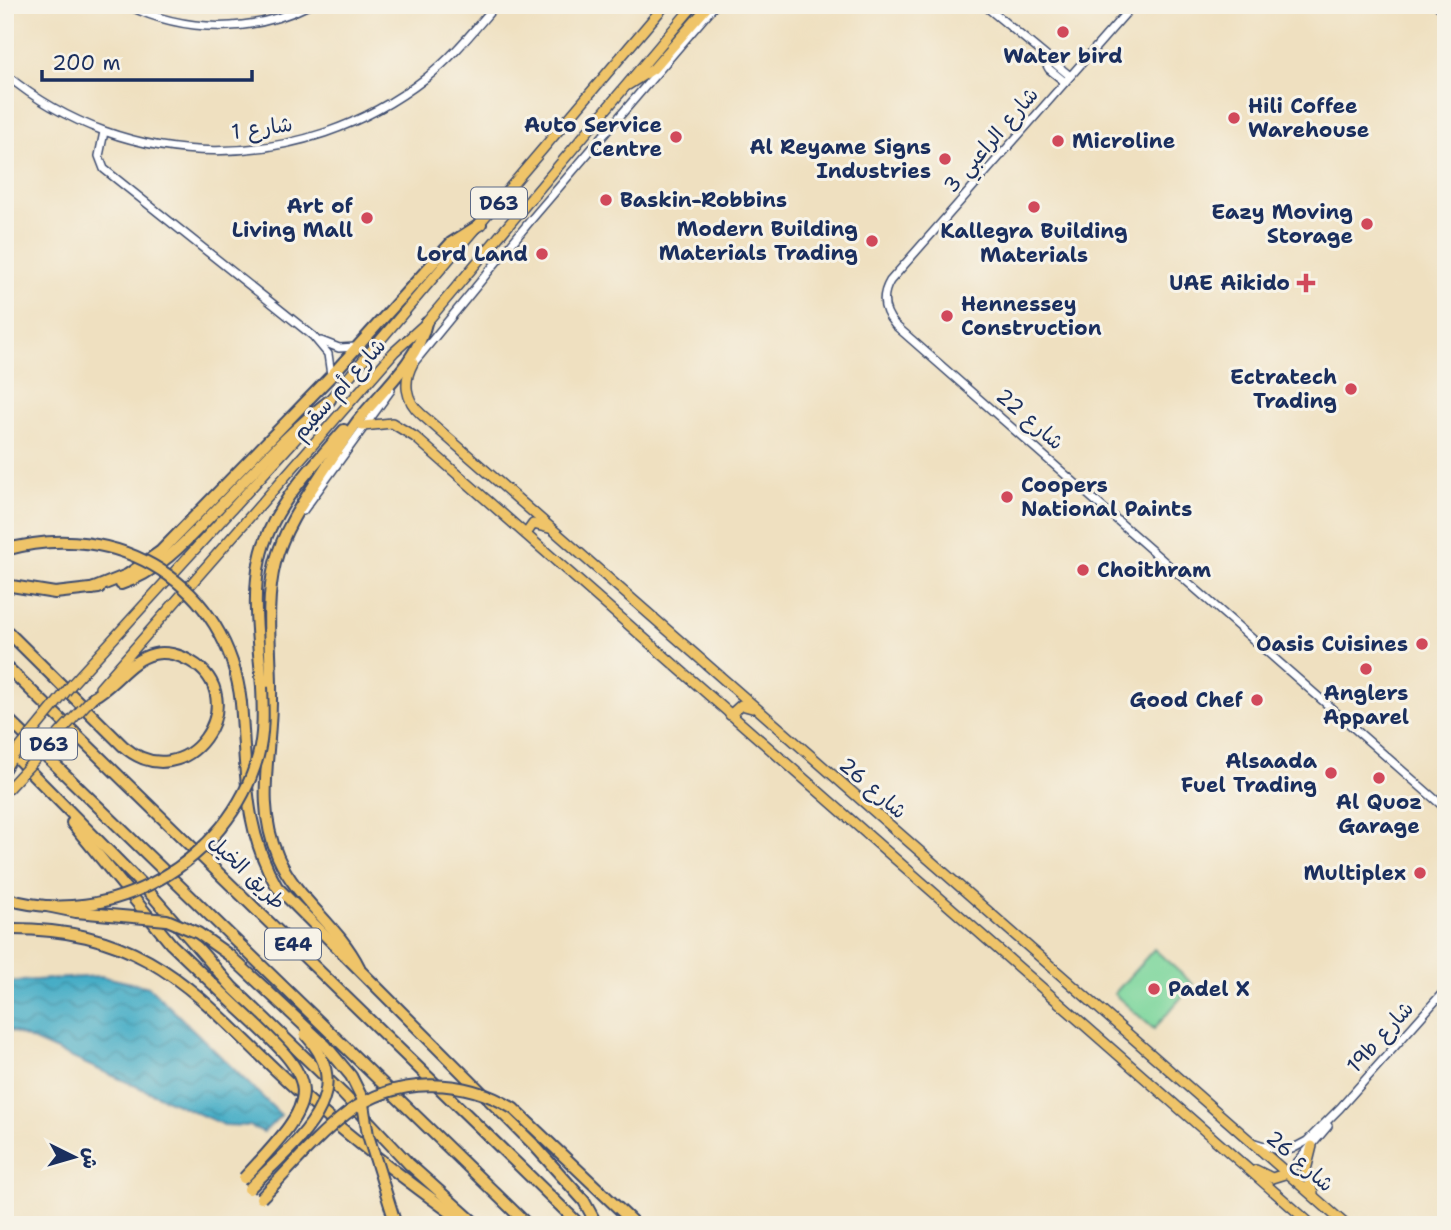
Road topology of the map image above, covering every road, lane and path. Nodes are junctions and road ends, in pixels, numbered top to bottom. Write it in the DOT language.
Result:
graph roads {
  1 [pos="127,5"];
  2 [pos="309,5"];
  3 [pos="496,5"];
  4 [pos="665,5"];
  5 [pos="694,5"];
  6 [pos="709,5"];
  7 [pos="715,5"];
  8 [pos="984,5"];
  9 [pos="1133,5"];
  10 [pos="1437,5"];
  11 [pos="1446,13"];
  12 [pos="5,74"];
  13 [pos="1068,79"];
  14 [pos="624,88"];
  15 [pos="103,132"];
  16 [pos="481,224"];
  17 [pos="883,301"];
  18 [pos="423,325"];
  19 [pos="313,336"];
  20 [pos="357,347"];
  21 [pos="413,363"];
  22 [pos="331,376"];
  23 [pos="330,400"];
  24 [pos="363,426"];
  25 [pos="292,521"];
  26 [pos="552,530"];
  27 [pos="526,534"];
  28 [pos="5,550"];
  29 [pos="5,584"];
  30 [pos="92,589"];
  31 [pos="5,629"];
  32 [pos="5,665"];
  33 [pos="93,697"];
  34 [pos="730,715"];
  35 [pos="762,715"];
  36 [pos="5,716"];
  37 [pos="5,747"];
  38 [pos="9,757"];
  39 [pos="5,769"];
  40 [pos="46,787"];
  41 [pos="5,792"];
  42 [pos="1446,808"];
  43 [pos="5,898"];
  44 [pos="47,906"];
  45 [pos="5,929"];
  46 [pos="359,967"];
  47 [pos="1446,989"];
  48 [pos="274,997"];
  49 [pos="1340,1108"];
  50 [pos="1251,1141"];
  51 [pos="1312,1146"];
  52 [pos="1234,1156"];
  53 [pos="1288,1173"];
  54 [pos="244,1178"];
  55 [pos="249,1189"];
  56 [pos="261,1198"];
  57 [pos="1318,1200"];
  58 [pos="396,1225"];
  59 [pos="468,1225"];
  60 [pos="477,1225"];
  61 [pos="528,1225"];
  62 [pos="580,1225"];
  63 [pos="597,1225"];
  64 [pos="636,1225"];
  65 [pos="1312,1225"];
  66 [pos="1346,1225"];
  1 -- 2 [label="street"];
  3 -- 15 [label="street, شارع 1"];
  4 -- 16 [label="main road, شارع أم سقيم / D63"];
  5 -- 14 [label="main road, شارع أم سقيم / D63"];
  6 -- 14 [label="main road"];
  7 -- 21 [label="street"];
  8 -- 13 [label="street"];
  9 -- 13 [label="street, شارع الراعبي 3"];
  10 -- 11 [label="street"];
  12 -- 15 [label="street, شارع 1"];
  13 -- 17 [label="street, شارع الراعبي 3"];
  14 -- 18 [label="main road, شارع أم سقيم / D63"];
  15 -- 19 [label="street"];
  16 -- 20 [label="highway"];
  16 -- 23 [label="main road, شارع أم سقيم / D63"];
  17 -- 42 [label="street, شارع 22"];
  18 -- 25 [label="highway"];
  18 -- 33 [label="main road, شارع أم سقيم / D63"];
  18 -- 44 [label="highway, bridge"];
  19 -- 20 [label="street"];
  19 -- 22 [label="street"];
  20 -- 22 [label="highway"];
  21 -- 24 [label="street"];
  21 -- 26 [label="main road, شارع 26"];
  22 -- 30 [label="highway"];
  23 -- 30 [label="highway"];
  23 -- 38 [label="main road, شارع أم سقيم / D63, bridge"];
  24 -- 25 [label="street"];
  24 -- 27 [label="main road, شارع 26"];
  25 -- 46 [label="highway"];
  26 -- 27 [label="main road"];
  26 -- 35 [label="main road, شارع 26"];
  27 -- 34 [label="main road, شارع 26"];
  28 -- 46 [label="highway, bridge"];
  29 -- 30 [label="highway"];
  31 -- 33 [label="highway"];
  32 -- 62 [label="highway, طريق الخيل / E44"];
  33 -- 41 [label="main road, شارع أم سقيم / D63, bridge"];
  34 -- 35 [label="main road"];
  34 -- 52 [label="main road, شارع 26"];
  35 -- 50 [label="main road, شارع 26"];
  36 -- 61 [label="highway, E44"];
  37 -- 40 [label="highway"];
  38 -- 39 [label="main road, شارع أم سقيم / D63"];
  40 -- 54 [label="highway, bridge"];
  40 -- 60 [label="highway"];
  43 -- 44 [label="highway, bridge"];
  44 -- 48 [label="highway, bridge"];
  45 -- 59 [label="highway"];
  46 -- 63 [label="highway"];
  47 -- 49 [label="street, 19b شارع"];
  48 -- 55 [label="highway, bridge"];
  48 -- 58 [label="highway, bridge"];
  49 -- 50 [label="street, 19b شارع"];
  49 -- 51 [label="street, 19b شارع"];
  50 -- 53 [label="main road, شارع 26"];
  51 -- 53 [label="street, 19b شارع"];
  51 -- 57 [label="main road"];
  52 -- 53 [label="main road"];
  52 -- 65 [label="main road, شارع 26"];
  53 -- 57 [label="main road, شارع 26"];
  56 -- 64 [label="highway, bridge"];
  57 -- 66 [label="main road, شارع 26"];
}
